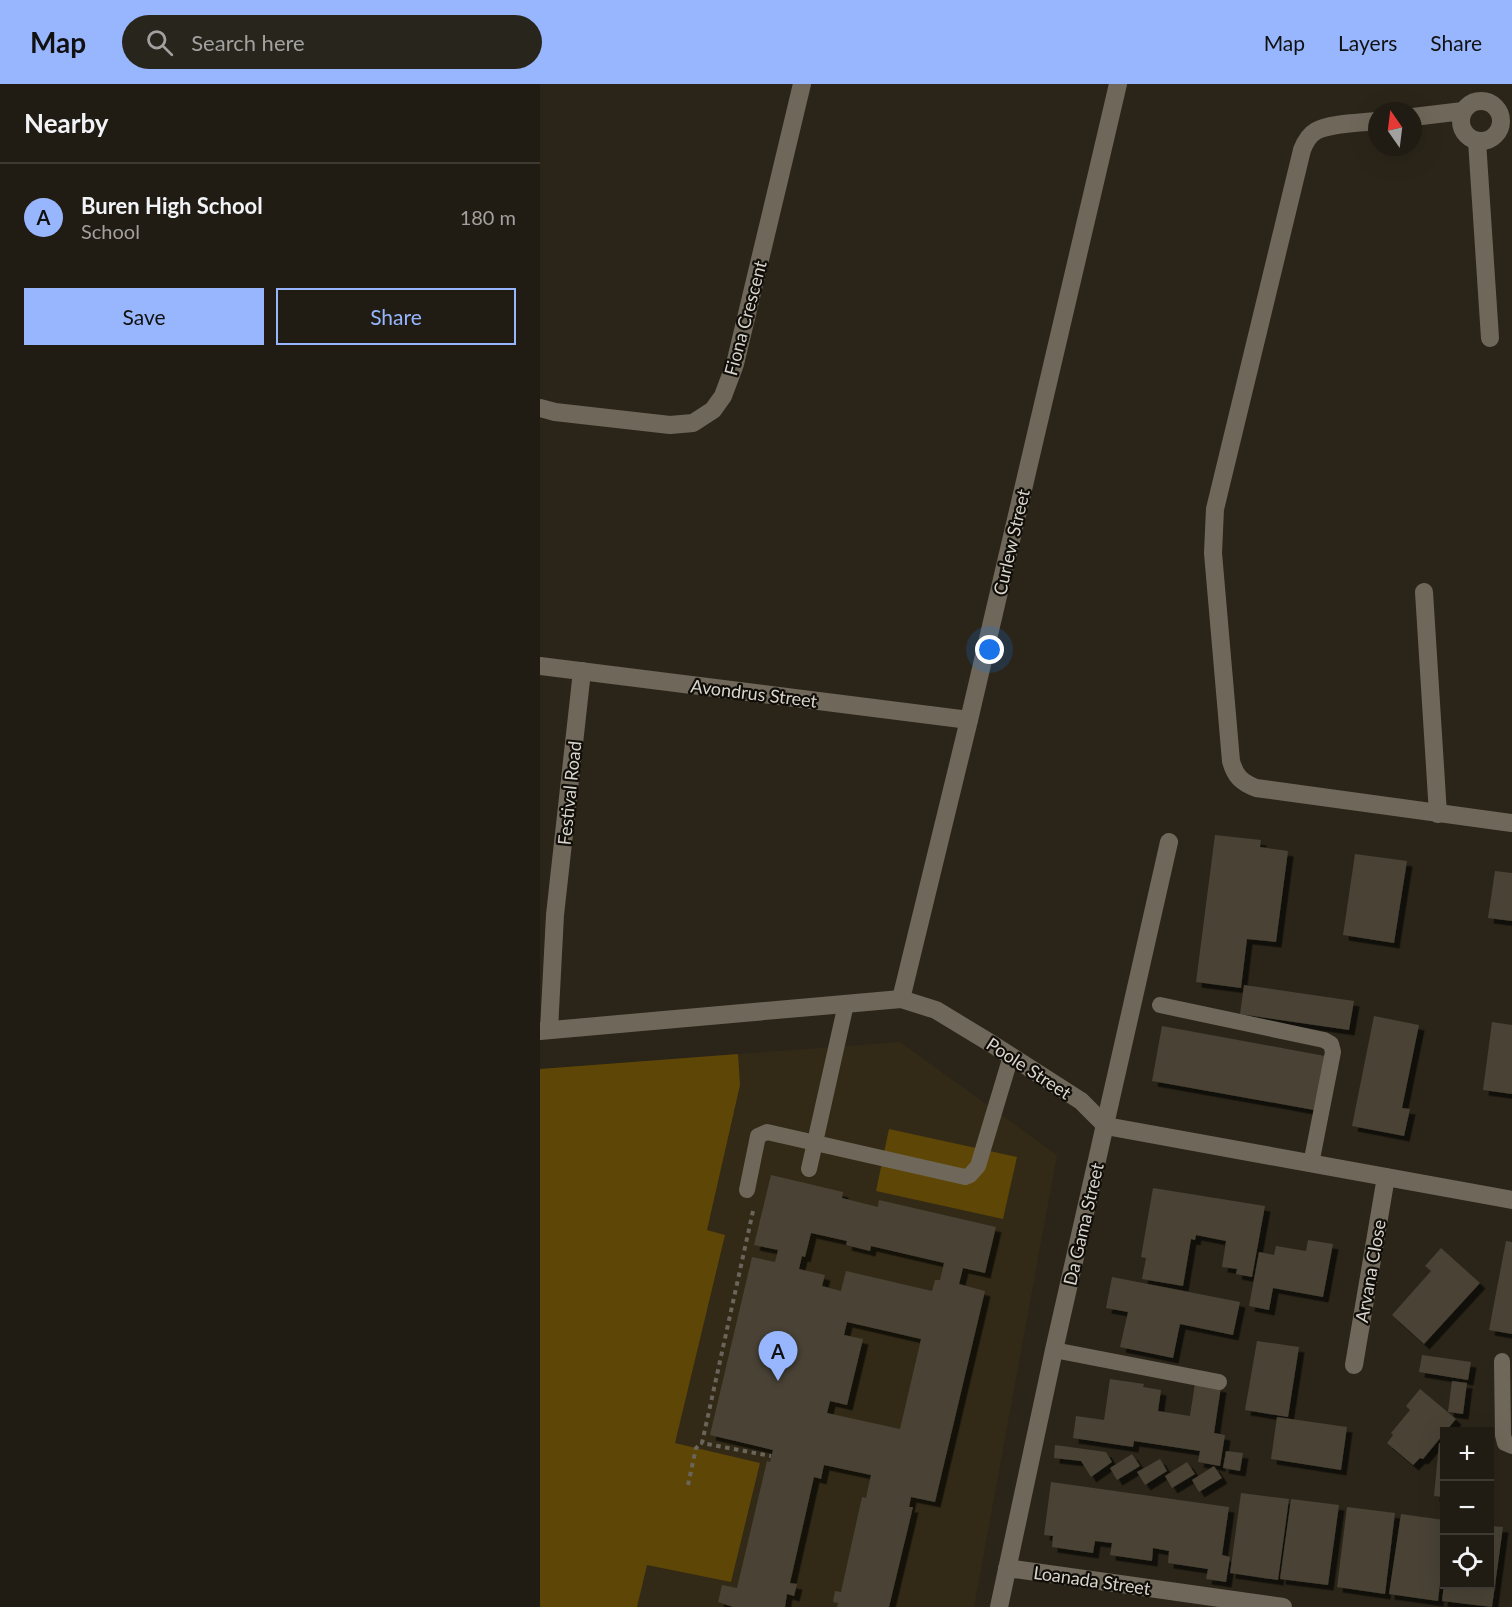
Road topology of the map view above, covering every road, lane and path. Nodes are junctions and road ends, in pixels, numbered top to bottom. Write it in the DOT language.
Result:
graph roads {
  1 [pos="802,84"];
  2 [pos="1118,84"];
  3 [pos="1478,92"];
  4 [pos="1463,111"];
  5 [pos="1422,116"];
  6 [pos="1368,122"];
  7 [pos="1506,126"];
  8 [pos="1477,141"];
  9 [pos="1490,338"];
  10 [pos="540,408"];
  11 [pos="1424,592"];
  12 [pos="540,666"];
  13 [pos="582,670"];
  14 [pos="969,720"];
  15 [pos="1438,814"];
  16 [pos="1512,823"];
  17 [pos="1169,842"];
  18 [pos="548,914"];
  19 [pos="901,999"];
  20 [pos="846,1004"];
  21 [pos="1160,1005"];
  22 [pos="544,1031"];
  23 [pos="1011,1056"];
  24 [pos="1106,1126"];
  25 [pos="815,1142"];
  26 [pos="1311,1164"];
  27 [pos="809,1169"];
  28 [pos="1386,1177"];
  29 [pos="747,1190"];
  30 [pos="1512,1200"];
  31 [pos="1054,1350"];
  32 [pos="1502,1361"];
  33 [pos="1354,1365"];
  34 [pos="1219,1382"];
  35 [pos="702,1443"];
  36 [pos="1512,1446"];
  37 [pos="771,1456"];
  38 [pos="688,1485"];
  39 [pos="1007,1568"];
  40 [pos="999,1607"];
  41 [pos="1283,1607"];
  1 -- 10 [label="street, Fiona Crescent"];
  2 -- 14 [label="street, Curlew Street"];
  3 -- 4 [label="street"];
  3 -- 7 [label="street"];
  4 -- 5 [label="street"];
  4 -- 8 [label="street"];
  6 -- 15 [label="street"];
  7 -- 8 [label="street"];
  8 -- 9 [label="street"];
  11 -- 15 [label="street"];
  12 -- 13 [label="street, Avondrus Street"];
  13 -- 14 [label="street, Avondrus Street"];
  13 -- 18 [label="street, Festival Road"];
  14 -- 19 [label="street, Curlew Street"];
  15 -- 16 [label="street"];
  17 -- 24 [label="street, Da Gama Street"];
  18 -- 22 [label="street, Festival Road"];
  19 -- 20 [label="street, Poole Street"];
  19 -- 23 [label="street, Poole Street"];
  20 -- 22 [label="street, Poole Street"];
  20 -- 25 [label="lane"];
  21 -- 26 [label="lane"];
  23 -- 24 [label="street, Poole Street"];
  23 -- 25 [label="lane"];
  24 -- 26 [label="street"];
  24 -- 31 [label="street, Da Gama Street"];
  25 -- 27 [label="lane"];
  25 -- 29 [label="lane"];
  26 -- 28 [label="street"];
  28 -- 30 [label="street"];
  28 -- 33 [label="street, Arvana Close"];
  29 -- 35 [label="path"];
  31 -- 34 [label="lane"];
  31 -- 39 [label="street, Da Gama Street"];
  32 -- 36 [label="lane"];
  35 -- 37 [label="path"];
  35 -- 38 [label="path"];
  39 -- 40 [label="street, Da Gama Street"];
  39 -- 41 [label="street, Loanada Street"];
}
